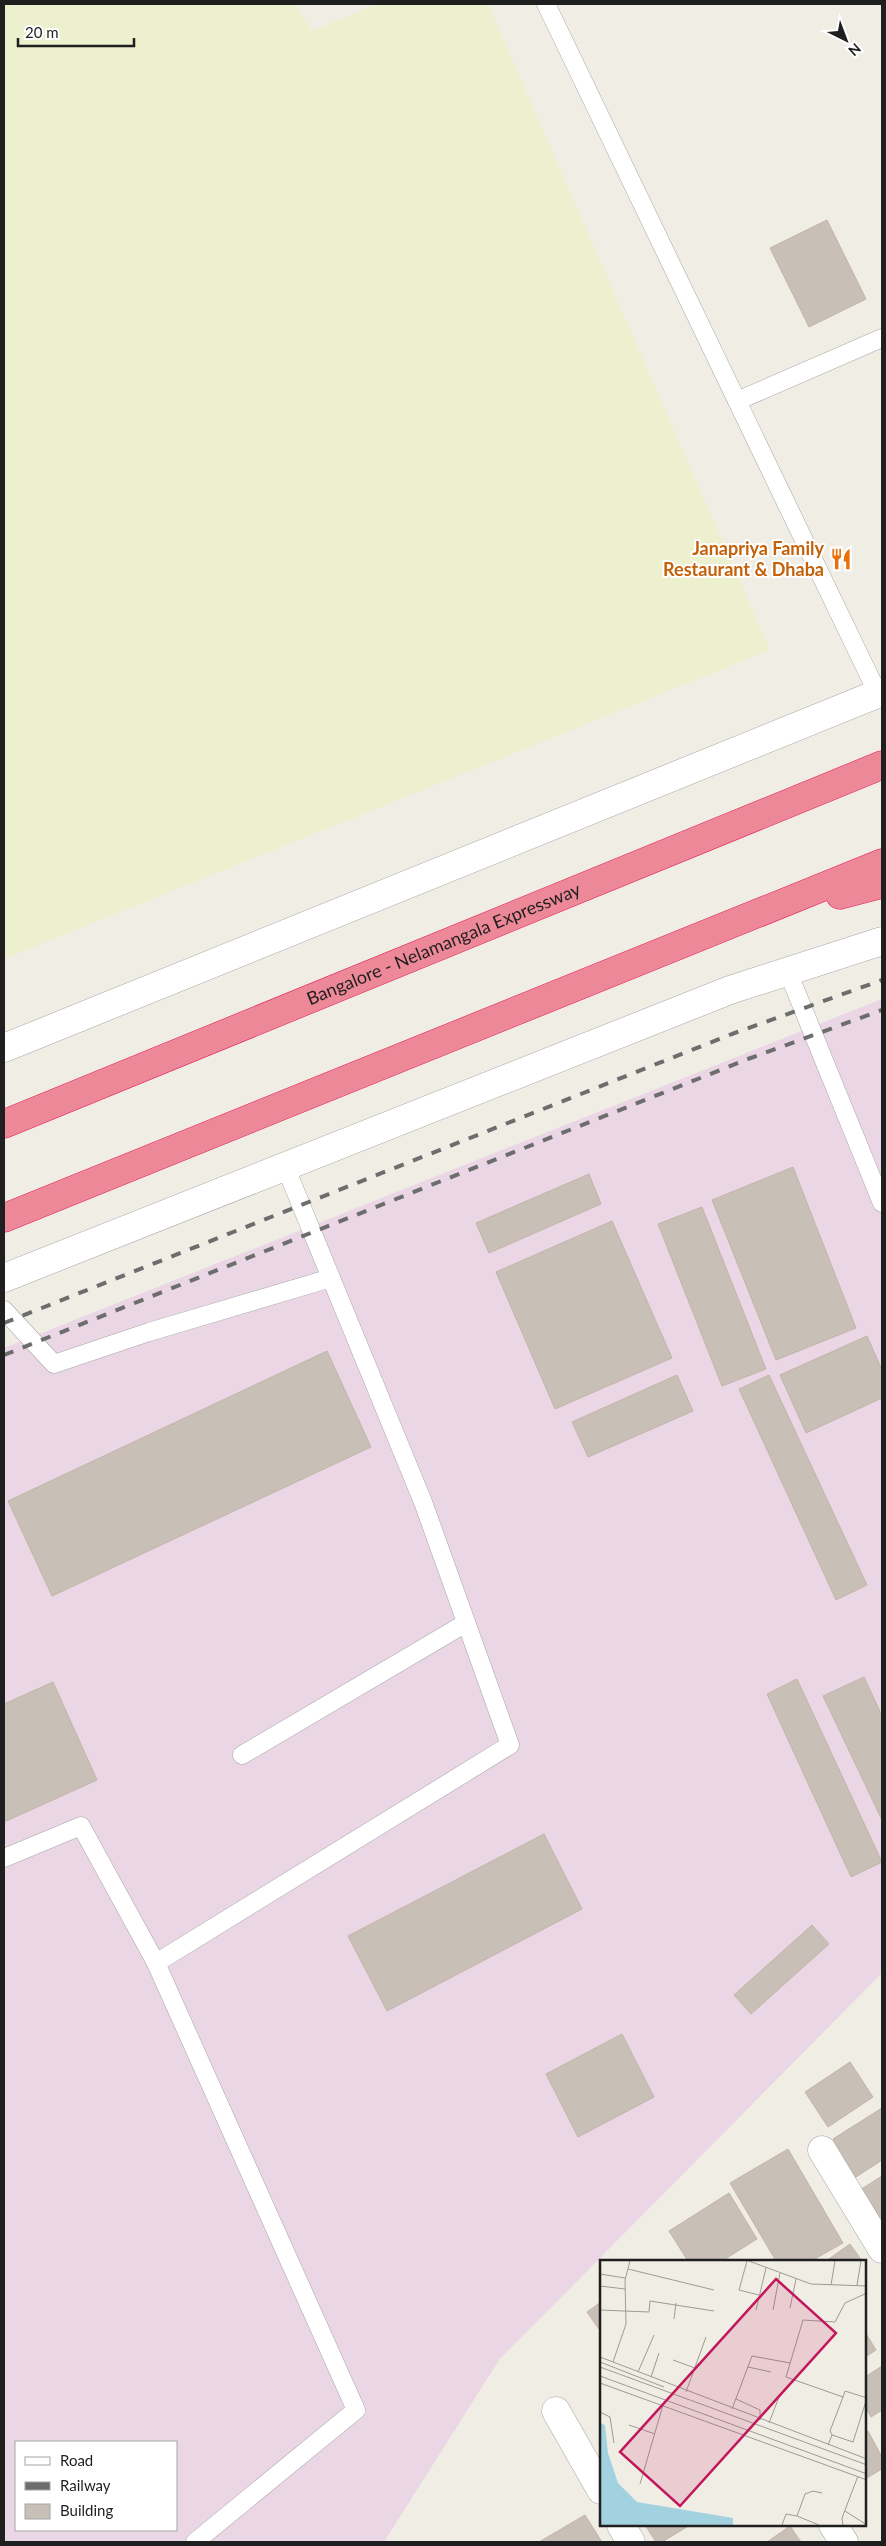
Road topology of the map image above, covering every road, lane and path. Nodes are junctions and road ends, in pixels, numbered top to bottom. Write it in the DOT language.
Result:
graph roads {
  1 [pos="546,4"];
  2 [pos="882,338"];
  3 [pos="737,401"];
  4 [pos="880,693"];
  5 [pos="882,765"];
  6 [pos="882,862"];
  7 [pos="882,884"];
  8 [pos="735,924"];
  9 [pos="882,941"];
  10 [pos="788,972"];
  11 [pos="4,1048"];
  12 [pos="4,1124"];
  13 [pos="285,1166"];
  14 [pos="882,1203"];
  15 [pos="4,1218"];
  16 [pos="4,1278"];
  17 [pos="330,1278"];
  18 [pos="4,1310"];
  19 [pos="466,1623"];
  20 [pos="242,1755"];
  21 [pos="4,1858"];
  22 [pos="156,1963"];
  23 [pos="822,2150"];
  24 [pos="882,2249"];
  25 [pos="556,2411"];
  26 [pos="600,2488"];
  27 [pos="622,2526"];
  28 [pos="834,2526"];
  29 [pos="195,2542"];
  30 [pos="631,2542"];
  31 [pos="844,2542"];
  1 -- 3 [label="lane"];
  2 -- 3 [label="lane"];
  3 -- 4 [label="lane"];
  4 -- 11 [label="street"];
  5 -- 12 [label="highway, Bangalore - Nelamangala Expressway"];
  6 -- 8 [label="highway"];
  7 -- 8 [label="highway"];
  8 -- 15 [label="highway"];
  9 -- 10 [label="street"];
  10 -- 13 [label="street"];
  10 -- 14 [label="lane"];
  13 -- 16 [label="street"];
  13 -- 17 [label="lane"];
  17 -- 18 [label="lane"];
  17 -- 19 [label="lane"];
  19 -- 20 [label="lane"];
  19 -- 22 [label="lane"];
  21 -- 22 [label="lane"];
  22 -- 29 [label="lane"];
  23 -- 24 [label="street"];
  25 -- 26 [label="street"];
  27 -- 30 [label="street"];
  28 -- 31 [label="street"];
}
